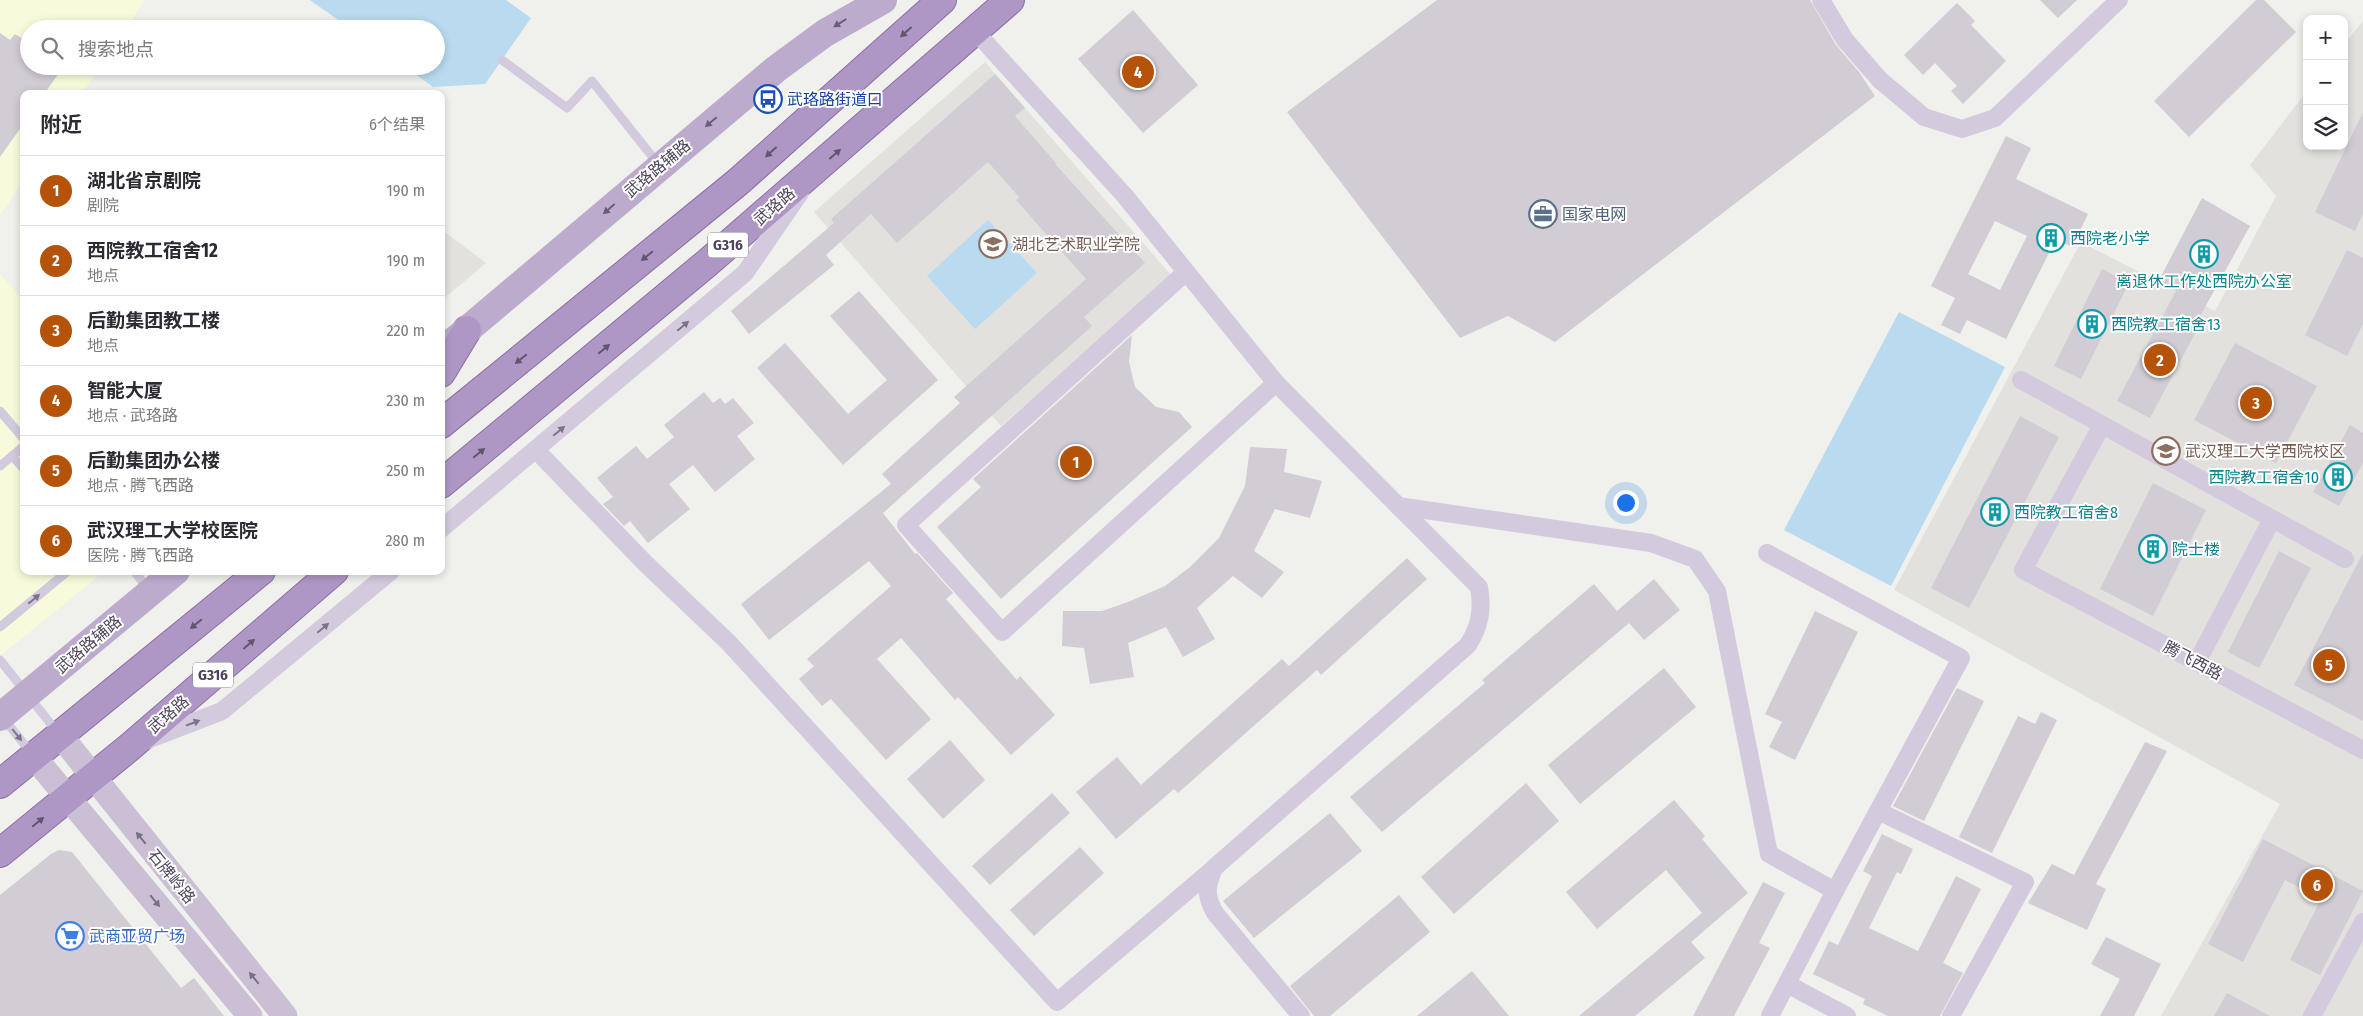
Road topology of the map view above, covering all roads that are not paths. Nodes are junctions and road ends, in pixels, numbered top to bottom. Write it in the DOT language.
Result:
graph roads {
  1 [pos="883,0"];
  2 [pos="942,0"];
  3 [pos="1010,0"];
  4 [pos="1821,0"];
  5 [pos="2119,0"];
  6 [pos="975,31"];
  7 [pos="502,60"];
  8 [pos="659,166"];
  9 [pos="814,171"];
  10 [pos="1186,272"];
  11 [pos="468,330"];
  12 [pos="445,349"];
  13 [pos="445,367"];
  14 [pos="2021,380"];
  15 [pos="1276,383"];
  16 [pos="0,411"];
  17 [pos="445,421"];
  18 [pos="2102,425"];
  19 [pos="20,435"];
  20 [pos="20,449"];
  21 [pos="536,450"];
  22 [pos="12,456"];
  23 [pos="20,465"];
  24 [pos="0,466"];
  25 [pos="445,481"];
  26 [pos="1398,506"];
  27 [pos="2272,519"];
  28 [pos="445,526"];
  29 [pos="1767,553"];
  30 [pos="2345,559"];
  31 [pos="63,575"];
  32 [pos="137,575"];
  33 [pos="171,575"];
  34 [pos="256,575"];
  35 [pos="329,575"];
  36 [pos="343,575"];
  37 [pos="386,575"];
  38 [pos="312,589"];
  39 [pos="151,592"];
  40 [pos="0,627"];
  41 [pos="0,660"];
  42 [pos="2197,662"];
  43 [pos="27,694"];
  44 [pos="0,716"];
  45 [pos="60,735"];
  46 [pos="131,746"];
  47 [pos="2363,750"];
  48 [pos="34,756"];
  49 [pos="92,778"];
  50 [pos="0,784"];
  51 [pos="69,797"];
  52 [pos="1878,811"];
  53 [pos="0,853"];
  54 [pos="1214,868"];
  55 [pos="1835,891"];
  56 [pos="2363,922"];
  57 [pos="1787,984"];
  58 [pos="250,1016"];
  59 [pos="285,1016"];
  60 [pos="1301,1016"];
  61 [pos="1770,1016"];
  62 [pos="1847,1016"];
  63 [pos="1952,1016"];
  64 [pos="2312,1016"];
  1 -- 8 [label="main road, 武珞路辅路, one-way"];
  2 -- 17 [label="highway, G316, one-way"];
  3 -- 6 [label="highway, 武珞路 / G316"];
  4 -- 5 [label="street"];
  9 -- 6 [label="highway, 武珞路 / G316, one-way"];
  6 -- 10 [label="street"];
  7 -- 8 [label="lane"];
  8 -- 11 [label="main road, 武珞路辅路, one-way"];
  21 -- 9 [label="street, one-way"];
  25 -- 9 [label="highway, 武珞路 / G316, one-way"];
  10 -- 15 [label="street"];
  10 -- 15 [label="street"];
  11 -- 12 [label="main road, 武珞路辅路"];
  11 -- 13 [label="highway"];
  14 -- 18 [label="street"];
  15 -- 26 [label="street"];
  16 -- 19 [label="lane"];
  18 -- 27 [label="street"];
  18 -- 42 [label="street, 腾飞西路"];
  20 -- 22 [label="lane"];
  21 -- 28 [label="street"];
  21 -- 54 [label="street"];
  22 -- 23 [label="lane"];
  22 -- 24 [label="lane"];
  26 -- 54 [label="street"];
  26 -- 55 [label="street"];
  27 -- 30 [label="street"];
  27 -- 42 [label="street"];
  29 -- 52 [label="street"];
  40 -- 31 [label="lane, one-way"];
  32 -- 39 [label="lane"];
  33 -- 39 [label="main road, 武珞路辅路"];
  34 -- 45 [label="highway, one-way"];
  35 -- 38 [label="highway, 武珞路 / G316"];
  36 -- 38 [label="highway"];
  46 -- 37 [label="street, one-way"];
  46 -- 38 [label="highway, 武珞路 / G316, one-way"];
  39 -- 43 [label="main road, 武珞路辅路"];
  41 -- 43 [label="lane"];
  42 -- 47 [label="street, 腾飞西路"];
  43 -- 44 [label="main road, 武珞路辅路"];
  43 -- 45 [label="lane"];
  44 -- 48 [label="lane, one-way"];
  45 -- 48 [label="highway"];
  45 -- 49 [label="main road, 石牌岭路"];
  46 -- 49 [label="highway, 武珞路 / G316"];
  48 -- 50 [label="highway"];
  48 -- 51 [label="main road, 石牌岭路"];
  49 -- 51 [label="highway, 武珞路 / G316"];
  59 -- 49 [label="main road, 石牌岭路, one-way"];
  53 -- 51 [label="highway, 武珞路 / G316, one-way"];
  51 -- 58 [label="main road, 石牌岭路, one-way"];
  52 -- 55 [label="street"];
  52 -- 63 [label="street"];
  54 -- 60 [label="street"];
  55 -- 57 [label="street"];
  56 -- 64 [label="street"];
  57 -- 61 [label="street"];
  57 -- 62 [label="street"];
}
